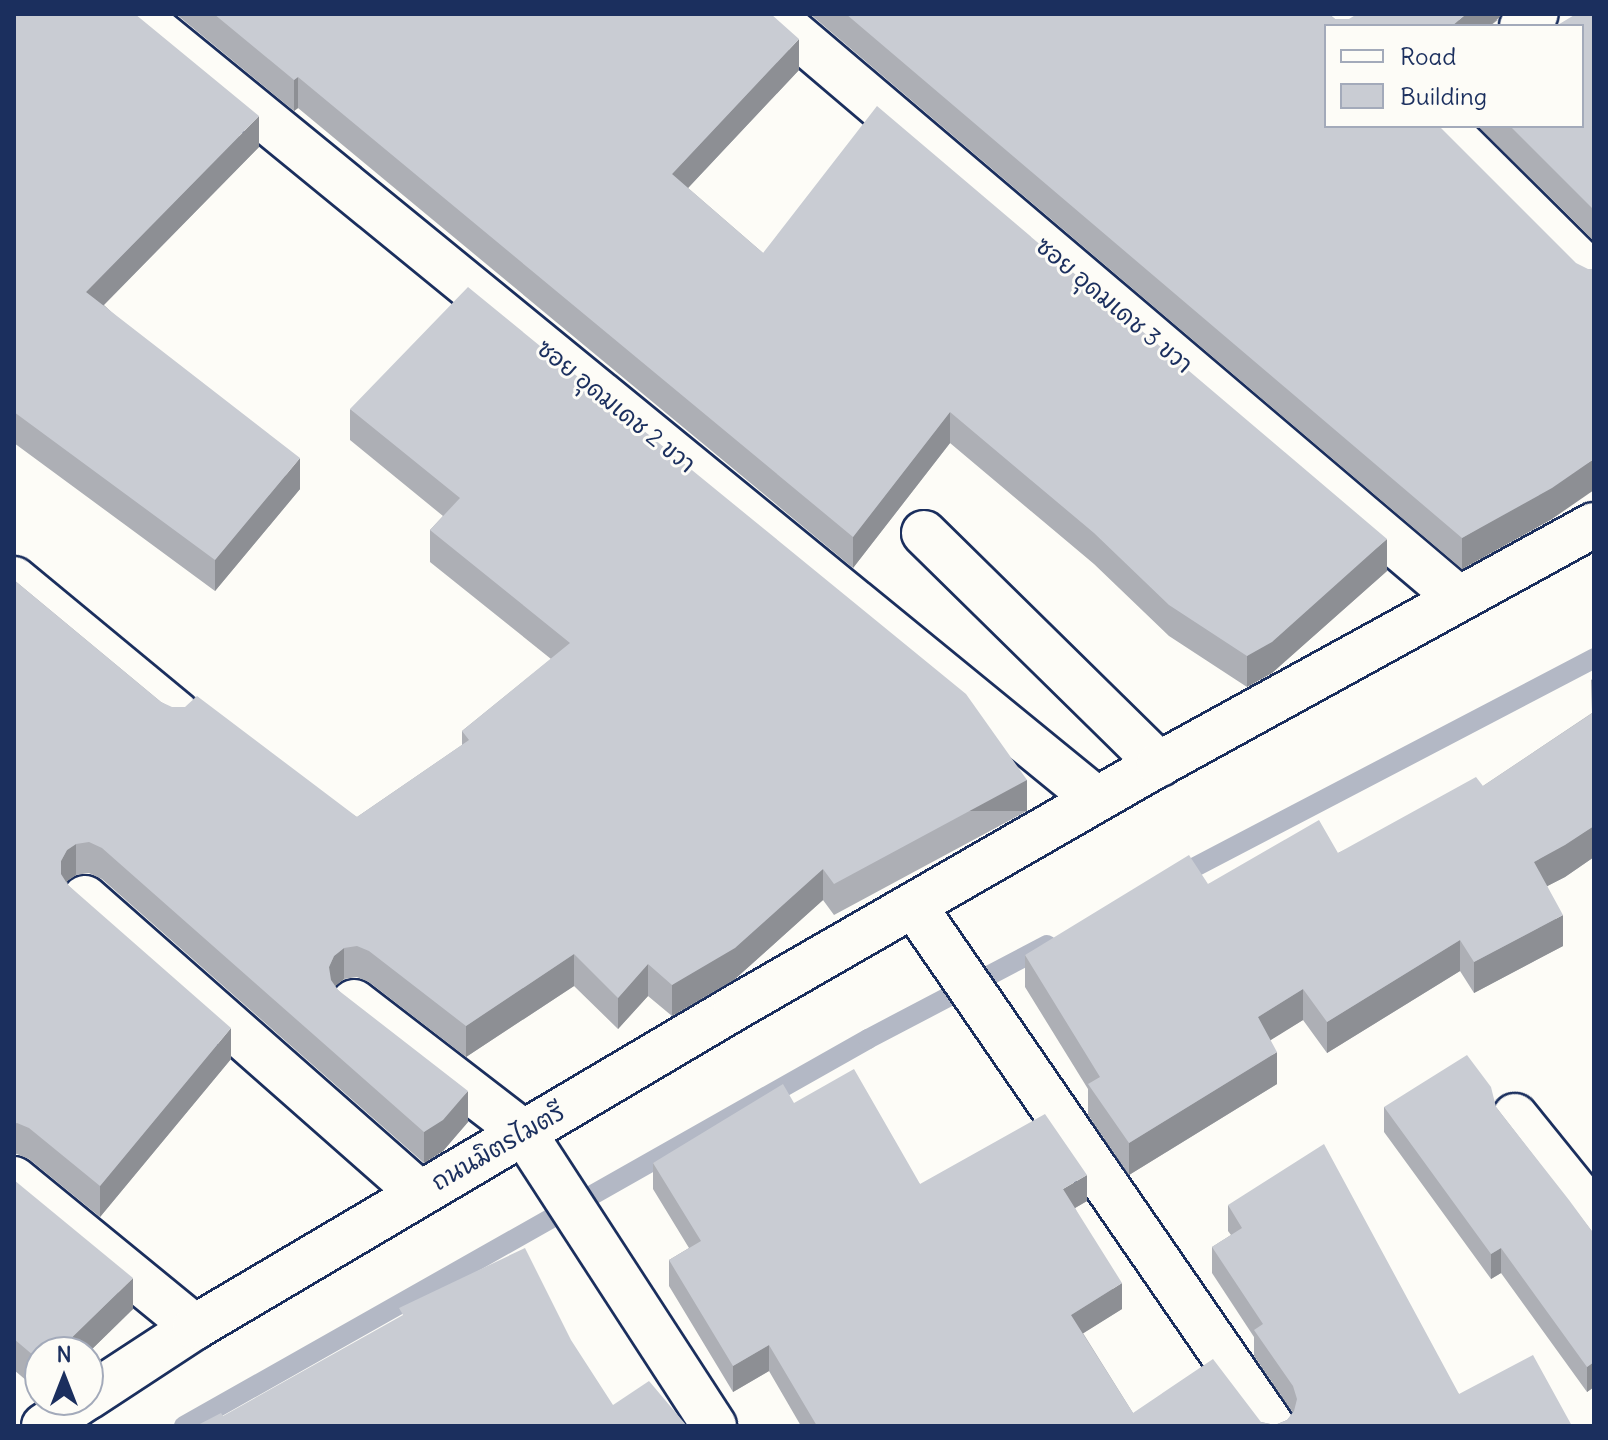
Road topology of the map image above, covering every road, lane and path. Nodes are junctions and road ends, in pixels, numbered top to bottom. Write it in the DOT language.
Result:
graph roads {
  1 [pos="136,14"];
  2 [pos="771,14"];
  3 [pos="1445,128"];
  4 [pos="1594,276"];
  5 [pos="1594,525"];
  6 [pos="924,533"];
  7 [pos="14,579"];
  8 [pos="1457,597"];
  9 [pos="177,714"];
  10 [pos="1159,764"];
  11 [pos="1096,799"];
  12 [pos="85,898"];
  13 [pos="914,906"];
  14 [pos="354,1002"];
  15 [pos="1515,1116"];
  16 [pos="524,1133"];
  17 [pos="14,1179"];
  18 [pos="420,1193"];
  19 [pos="1594,1214"];
  20 [pos="195,1327"];
  21 [pos="104,1386"];
  22 [pos="714,1426"];
  23 [pos="1272,1426"];
  1 -- 11 [label="street, ซอย อุดมเดช 2 ขวา"];
  2 -- 8 [label="street, ซอย อุดมเดช 3 ขวา"];
  3 -- 4 [label="street"];
  5 -- 8 [label="street"];
  6 -- 10 [label="street"];
  7 -- 9 [label="street"];
  8 -- 10 [label="street, ถนนมิตรไมตรี"];
  10 -- 11 [label="street, ถนนมิตรไมตรี"];
  11 -- 13 [label="street, ถนนมิตรไมตรี"];
  12 -- 18 [label="street"];
  13 -- 16 [label="street, ถนนมิตรไมตรี"];
  13 -- 23 [label="street"];
  14 -- 16 [label="street"];
  15 -- 19 [label="street"];
  16 -- 18 [label="street, ถนนมิตรไมตรี"];
  16 -- 22 [label="street"];
  17 -- 20 [label="street"];
  18 -- 20 [label="street, ถนนมิตรไมตรี"];
  20 -- 21 [label="street, ถนนมิตรไมตรี"];
}
